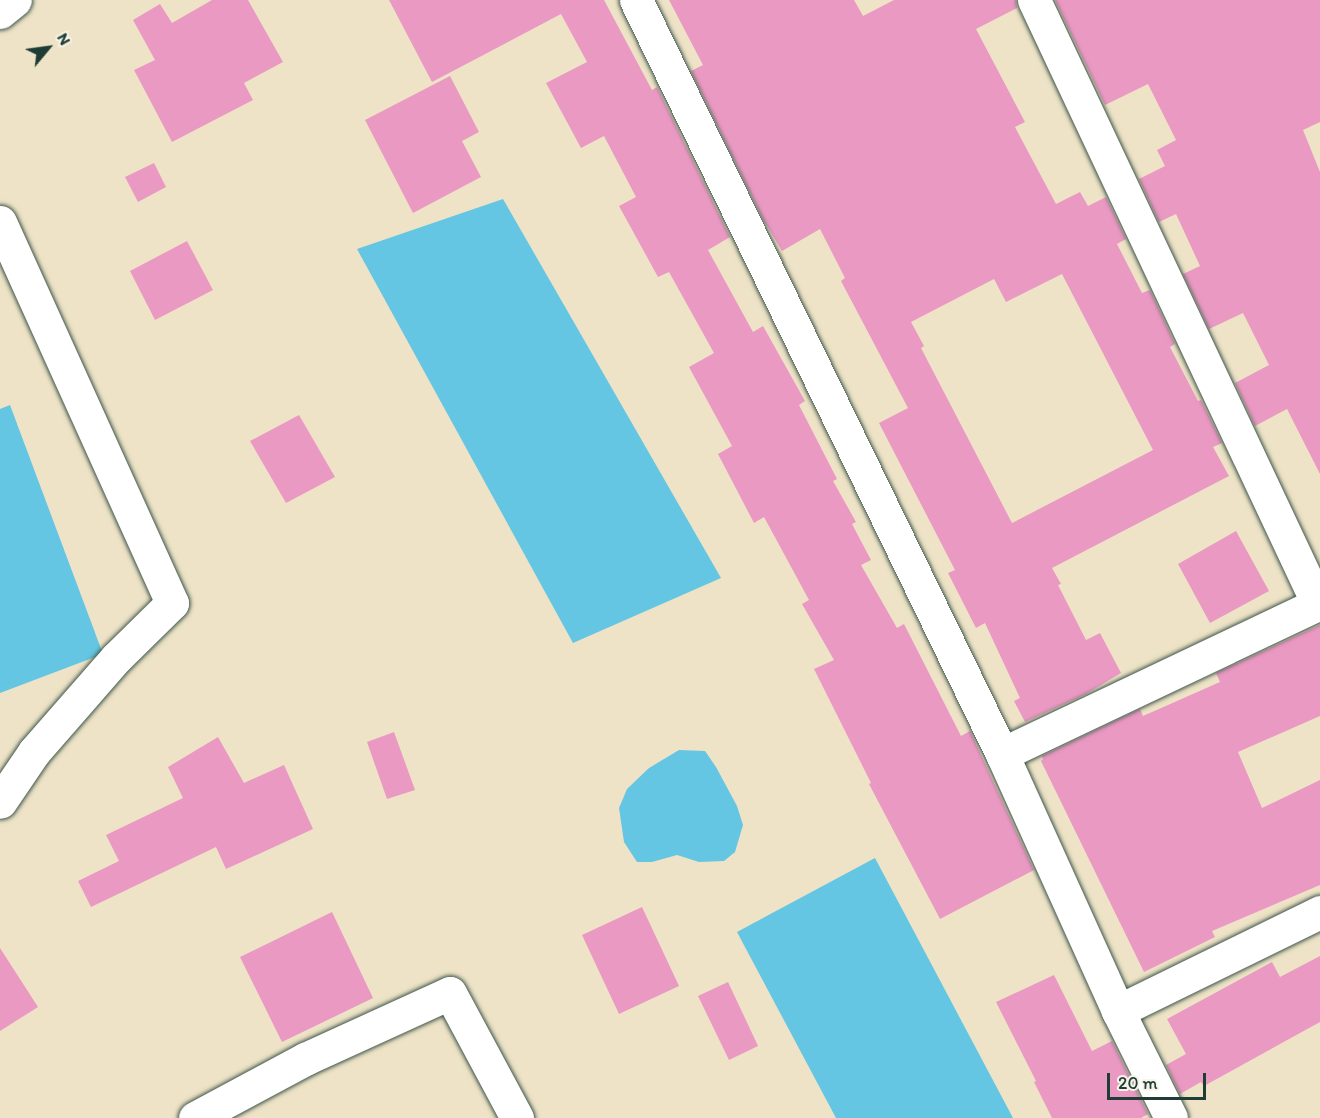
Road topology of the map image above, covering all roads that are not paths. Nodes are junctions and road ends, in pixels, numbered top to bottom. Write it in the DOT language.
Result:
graph roads {
  1 [pos="15,0"];
  2 [pos="636,0"];
  3 [pos="1034,0"];
  4 [pos="0,12"];
  5 [pos="0,222"];
  6 [pos="1319,603"];
  7 [pos="1002,754"];
  8 [pos="0,802"];
  9 [pos="1320,912"];
  10 [pos="1118,1011"];
  11 [pos="195,1118"];
  12 [pos="517,1118"];
  13 [pos="1171,1118"];
  1 -- 4 [label="street"];
  2 -- 7 [label="street"];
  3 -- 6 [label="street"];
  5 -- 8 [label="street"];
  6 -- 7 [label="street"];
  7 -- 10 [label="street"];
  9 -- 10 [label="street"];
  10 -- 13 [label="street"];
  11 -- 12 [label="street"];
}
